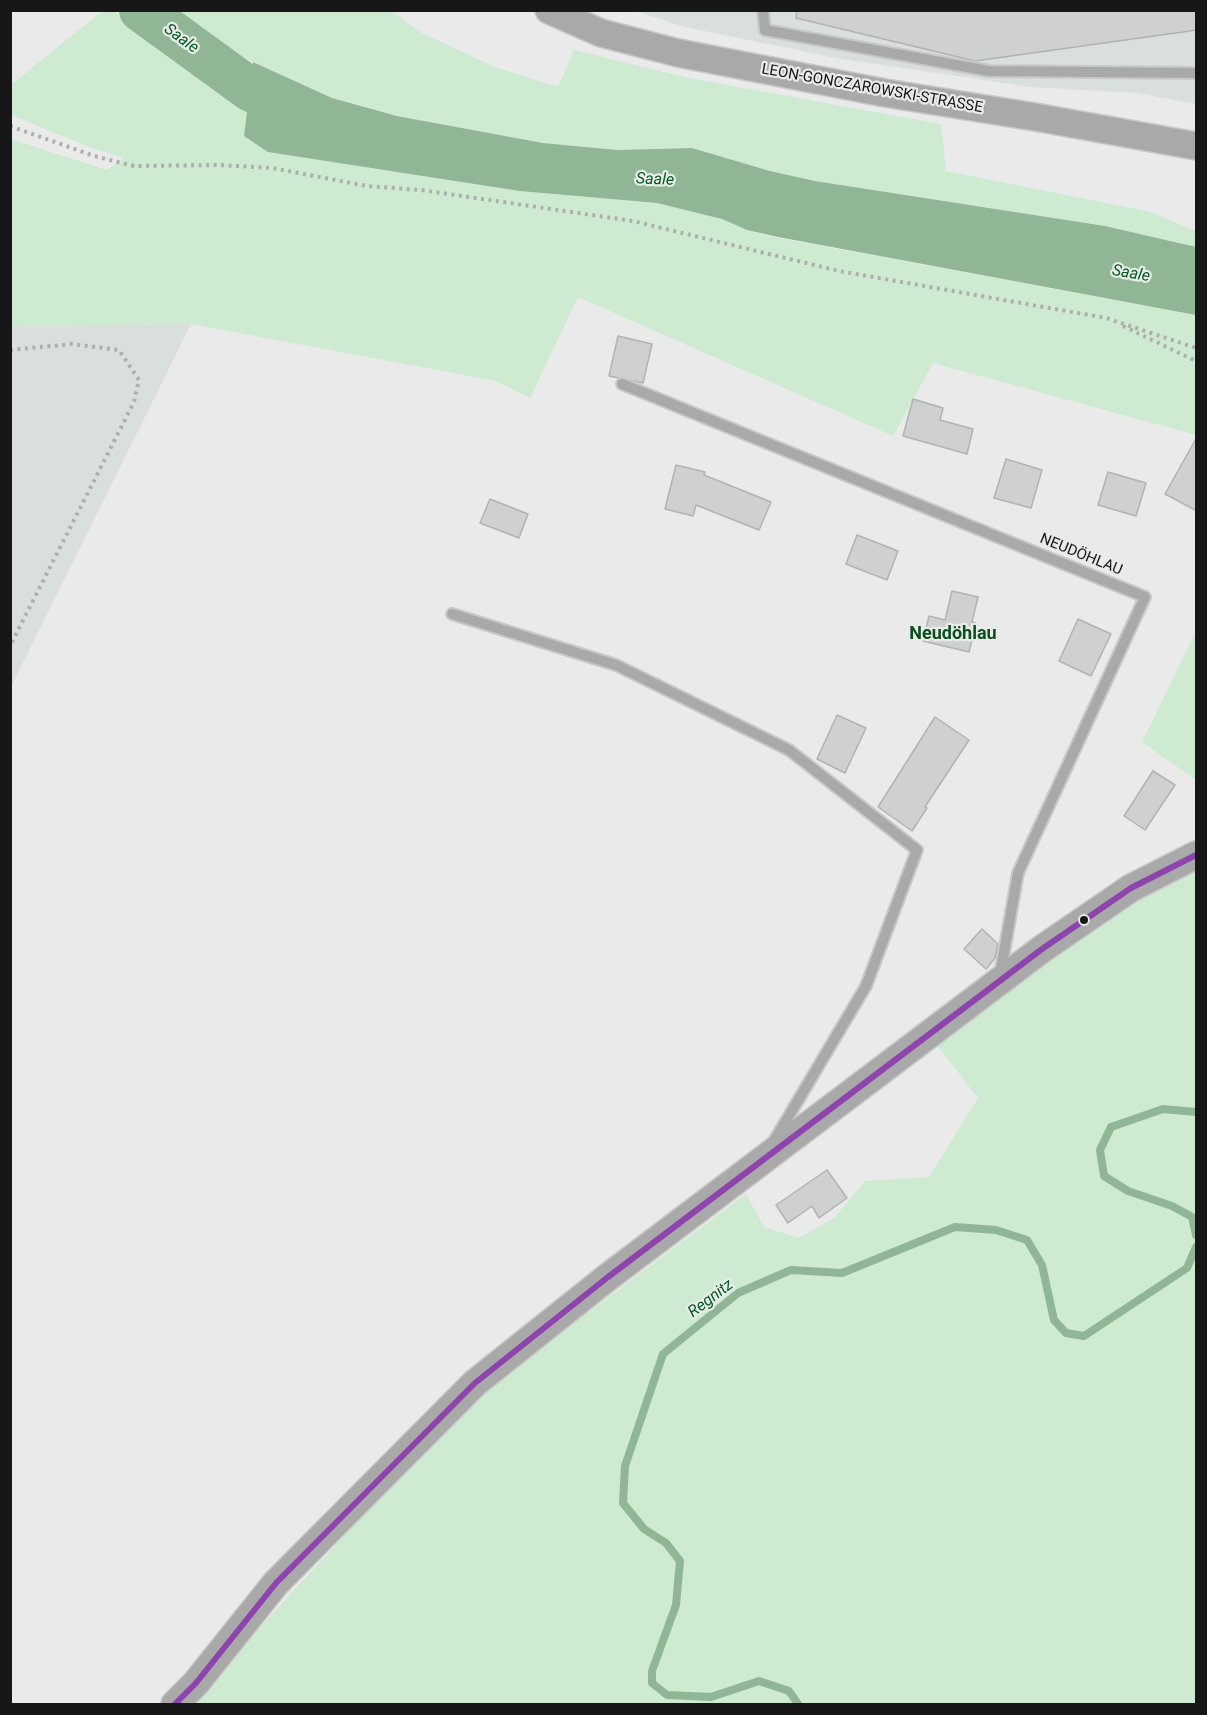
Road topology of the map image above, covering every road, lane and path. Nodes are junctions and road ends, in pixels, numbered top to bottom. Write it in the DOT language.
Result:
graph roads {
  1 [pos="763,10"];
  2 [pos="551,11"];
  3 [pos="1197,73"];
  4 [pos="10,126"];
  5 [pos="1197,146"];
  6 [pos="1106,318"];
  7 [pos="1197,348"];
  8 [pos="10,350"];
  9 [pos="1197,361"];
  10 [pos="622,384"];
  11 [pos="452,614"];
  12 [pos="10,646"];
  13 [pos="1197,855"];
  14 [pos="999,981"];
  15 [pos="761,1164"];
  16 [pos="175,1704"];
  1 -- 3 [label="lane"];
  2 -- 5 [label="street, LEON-GONCZAROWSKI-STRASSE"];
  4 -- 6 [label="path"];
  6 -- 7 [label="path"];
  6 -- 9 [label="path"];
  8 -- 12 [label="path"];
  10 -- 14 [label="lane, NEUDÖHLAU"];
  11 -- 15 [label="lane"];
  13 -- 14 [label="street"];
  14 -- 15 [label="street"];
  15 -- 16 [label="street"];
}
